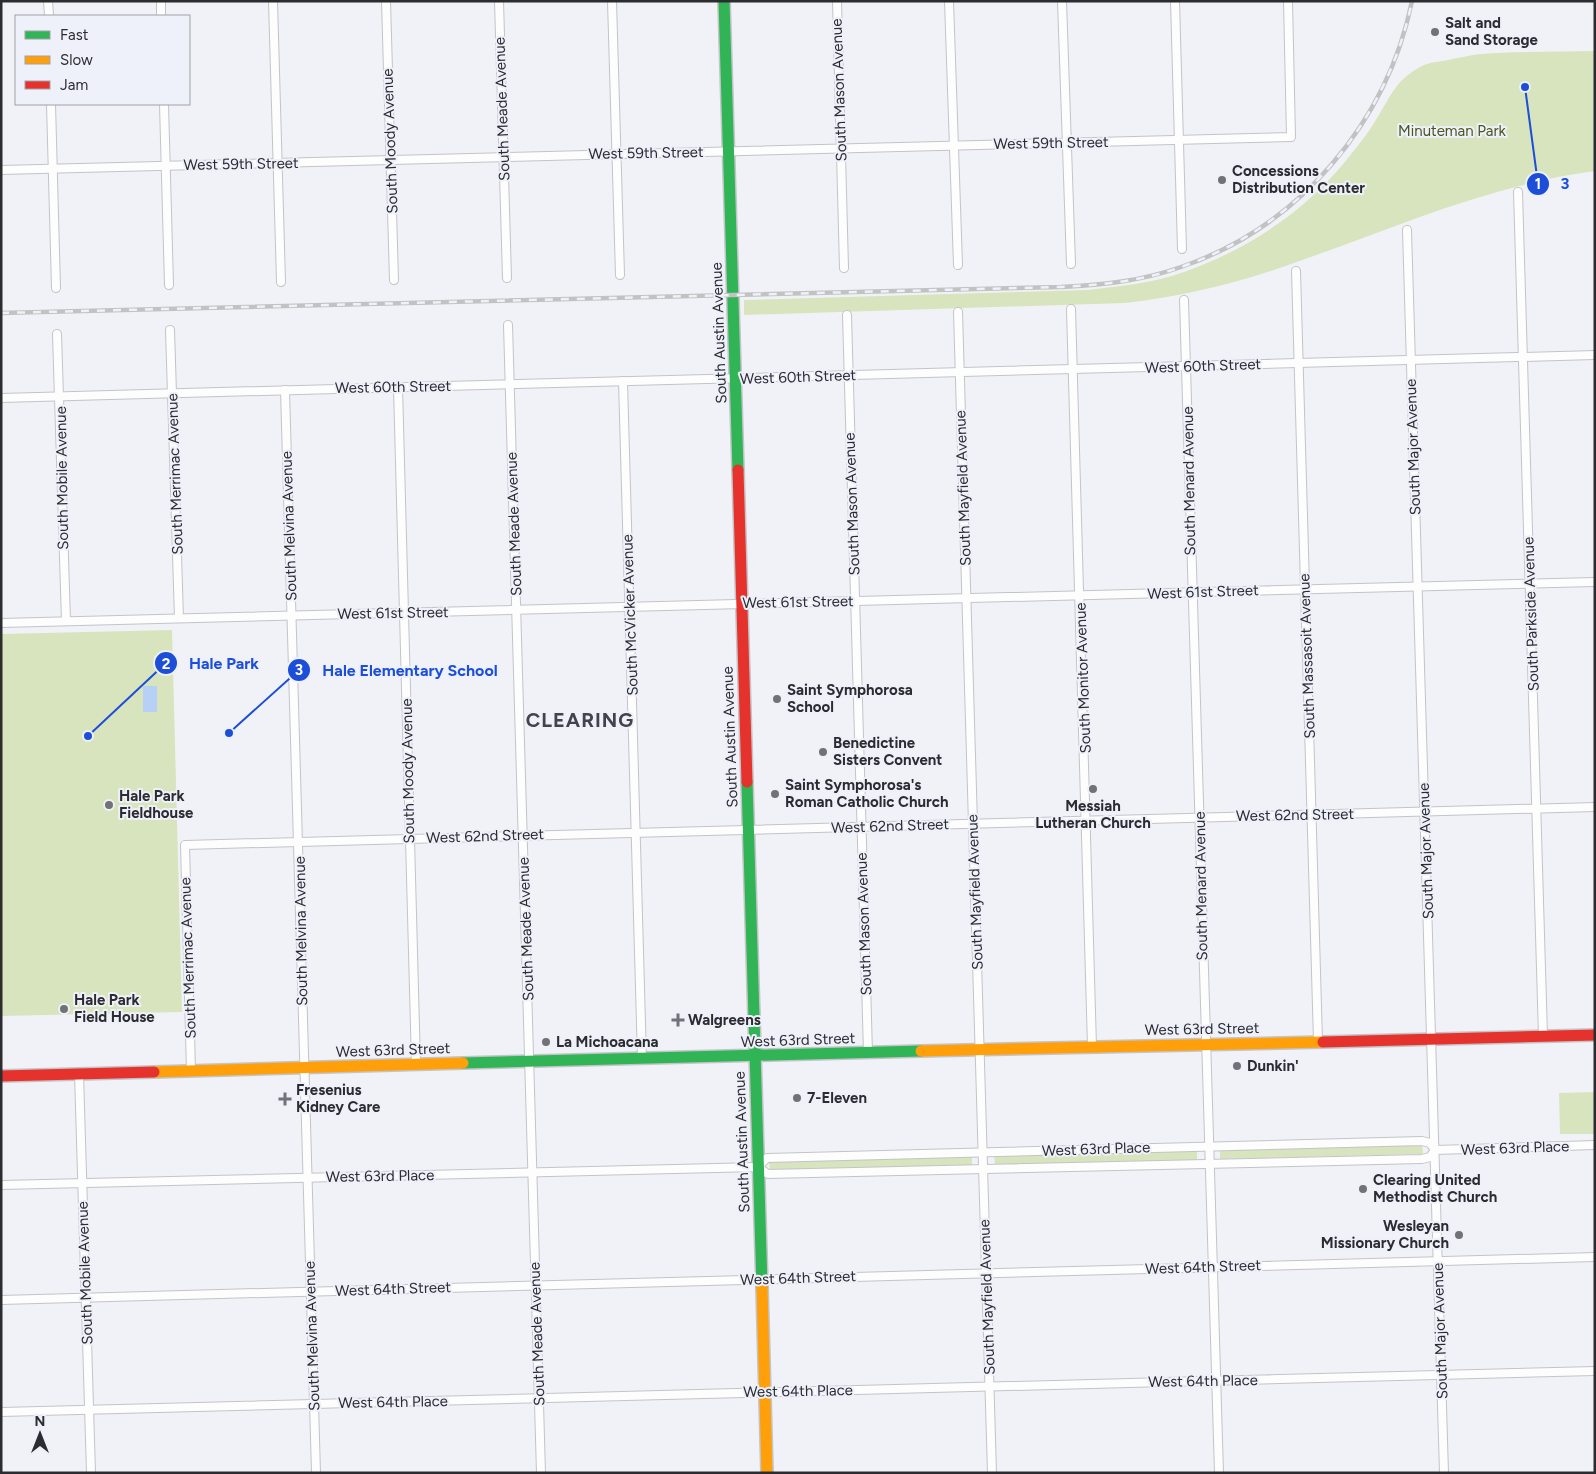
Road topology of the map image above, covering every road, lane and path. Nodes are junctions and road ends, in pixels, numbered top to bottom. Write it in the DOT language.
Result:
graph roads {
  1 [pos="48,1"];
  2 [pos="161,1"];
  3 [pos="273,1"];
  4 [pos="386,1"];
  5 [pos="499,1"];
  6 [pos="612,1"];
  7 [pos="724,1"];
  8 [pos="837,1"];
  9 [pos="949,1"];
  10 [pos="1062,1"];
  11 [pos="1175,1"];
  12 [pos="1288,1"];
  13 [pos="49,15"];
  14 [pos="161,15"];
  15 [pos="51,105"];
  16 [pos="164,105"];
  17 [pos="1179,140"];
  18 [pos="1066,142"];
  19 [pos="954,145"];
  20 [pos="841,148"];
  21 [pos="728,151"];
  22 [pos="616,154"];
  23 [pos="504,157"];
  24 [pos="391,160"];
  25 [pos="278,163"];
  26 [pos="165,166"];
  27 [pos="52,169"];
  28 [pos="1,170"];
  29 [pos="1518,192"];
  30 [pos="1407,230"];
  31 [pos="1182,249"];
  32 [pos="1071,264"];
  33 [pos="958,266"];
  34 [pos="844,268"];
  35 [pos="1296,271"];
  36 [pos="620,276"];
  37 [pos="507,278"];
  38 [pos="394,280"];
  39 [pos="281,282"];
  40 [pos="169,285"];
  41 [pos="56,288"];
  42 [pos="1184,300"];
  43 [pos="1071,309"];
  44 [pos="958,312"];
  45 [pos="847,315"];
  46 [pos="508,325"];
  47 [pos="170,330"];
  48 [pos="57,334"];
  49 [pos="1595,356"];
  50 [pos="1523,357"];
  51 [pos="1411,360"];
  52 [pos="1298,363"];
  53 [pos="1186,366"];
  54 [pos="1073,369"];
  55 [pos="960,372"];
  56 [pos="848,375"];
  57 [pos="735,378"];
  58 [pos="623,381"];
  59 [pos="510,384"];
  60 [pos="398,386"];
  61 [pos="285,390"];
  62 [pos="173,393"];
  63 [pos="60,396"];
  64 [pos="1,398"];
  65 [pos="1595,582"];
  66 [pos="1530,584"];
  67 [pos="1417,586"];
  68 [pos="1305,589"];
  69 [pos="1191,592"];
  70 [pos="1080,595"];
  71 [pos="966,598"];
  72 [pos="855,601"];
  73 [pos="742,604"];
  74 [pos="630,607"];
  75 [pos="517,610"];
  76 [pos="404,613"];
  77 [pos="292,616"];
  78 [pos="179,618"];
  79 [pos="66,621"];
  80 [pos="1,623"];
  81 [pos="1595,807"];
  82 [pos="1537,809"];
  83 [pos="1424,812"];
  84 [pos="1312,814"];
  85 [pos="1200,818"];
  86 [pos="1086,820"];
  87 [pos="973,823"];
  88 [pos="862,826"];
  89 [pos="748,829"];
  90 [pos="636,832"];
  91 [pos="524,835"];
  92 [pos="409,838"];
  93 [pos="298,841"];
  94 [pos="185,845"];
  95 [pos="1595,1035"];
  96 [pos="1543,1036"];
  97 [pos="1431,1039"];
  98 [pos="1318,1042"];
  99 [pos="1205,1044"];
  100 [pos="1092,1047"];
  101 [pos="980,1050"];
  102 [pos="868,1052"];
  103 [pos="755,1056"];
  104 [pos="642,1059"];
  105 [pos="530,1062"];
  106 [pos="416,1065"];
  107 [pos="304,1068"];
  108 [pos="191,1071"];
  109 [pos="79,1074"];
  110 [pos="1,1076"];
  111 [pos="1208,1146"];
  112 [pos="1595,1146"];
  113 [pos="1435,1150"];
  114 [pos="983,1152"];
  115 [pos="1209,1164"];
  116 [pos="758,1167"];
  117 [pos="983,1170"];
  118 [pos="533,1172"];
  119 [pos="307,1177"];
  120 [pos="82,1183"];
  121 [pos="1,1185"];
  122 [pos="1595,1257"];
  123 [pos="1438,1261"];
  124 [pos="1212,1267"];
  125 [pos="986,1273"];
  126 [pos="761,1279"];
  127 [pos="536,1285"];
  128 [pos="310,1291"];
  129 [pos="86,1298"];
  130 [pos="1,1300"];
  131 [pos="1595,1371"];
  132 [pos="1441,1375"];
  133 [pos="1216,1381"];
  134 [pos="990,1386"];
  135 [pos="765,1392"];
  136 [pos="539,1398"];
  137 [pos="314,1404"];
  138 [pos="89,1409"];
  139 [pos="1,1412"];
  140 [pos="91,1473"];
  141 [pos="316,1473"];
  142 [pos="541,1473"];
  143 [pos="767,1473"];
  144 [pos="992,1473"];
  145 [pos="1219,1473"];
  146 [pos="1444,1473"];
  1 -- 13 [label="street"];
  2 -- 14 [label="street"];
  3 -- 25 [label="street"];
  4 -- 24 [label="street, South Moody Avenue"];
  5 -- 23 [label="street, South Meade Avenue"];
  6 -- 22 [label="street"];
  7 -- 21 [label="main road, South Austin Avenue"];
  8 -- 20 [label="street, South Mason Avenue"];
  9 -- 19 [label="street"];
  10 -- 18 [label="street"];
  11 -- 17 [label="street"];
  12 -- 17 [label="street, West 59th Street"];
  15 -- 27 [label="street"];
  16 -- 26 [label="street"];
  17 -- 18 [label="street, West 59th Street"];
  17 -- 31 [label="street"];
  18 -- 19 [label="street, West 59th Street"];
  18 -- 32 [label="street"];
  19 -- 20 [label="street, West 59th Street"];
  19 -- 33 [label="street"];
  20 -- 21 [label="street, West 59th Street"];
  20 -- 34 [label="street, South Mason Avenue"];
  21 -- 22 [label="street, West 59th Street"];
  21 -- 57 [label="main road, South Austin Avenue"];
  22 -- 23 [label="street, West 59th Street"];
  22 -- 36 [label="street"];
  23 -- 24 [label="street, West 59th Street"];
  23 -- 37 [label="street, South Meade Avenue"];
  24 -- 25 [label="street, West 59th Street"];
  24 -- 38 [label="street, South Moody Avenue"];
  25 -- 26 [label="street, West 59th Street"];
  25 -- 39 [label="street"];
  26 -- 27 [label="street, West 59th Street"];
  26 -- 40 [label="street"];
  27 -- 28 [label="street, West 59th Street"];
  27 -- 41 [label="street"];
  29 -- 50 [label="street, South Parkside Avenue"];
  30 -- 51 [label="street, South Major Avenue"];
  35 -- 52 [label="street, South Massasoit Avenue"];
  42 -- 53 [label="street, South Menard Avenue"];
  43 -- 54 [label="street, South Monitor Avenue"];
  44 -- 55 [label="street, South Mayfield Avenue"];
  45 -- 56 [label="street, South Mason Avenue"];
  46 -- 59 [label="street, South Meade Avenue"];
  47 -- 62 [label="street, South Merrimac Avenue"];
  48 -- 63 [label="street, South Mobile Avenue"];
  49 -- 50 [label="street, West 60th Street"];
  50 -- 51 [label="street, West 60th Street"];
  50 -- 66 [label="street, South Parkside Avenue"];
  51 -- 52 [label="street, West 60th Street"];
  51 -- 67 [label="street, South Major Avenue"];
  52 -- 53 [label="street, West 60th Street"];
  52 -- 68 [label="street, South Massasoit Avenue"];
  53 -- 54 [label="street, West 60th Street"];
  53 -- 69 [label="street, South Menard Avenue"];
  54 -- 55 [label="street, West 60th Street"];
  54 -- 70 [label="street, South Monitor Avenue"];
  55 -- 56 [label="street, West 60th Street"];
  55 -- 71 [label="street, South Mayfield Avenue"];
  56 -- 57 [label="street, West 60th Street"];
  56 -- 72 [label="street, South Mason Avenue"];
  57 -- 58 [label="street, West 60th Street"];
  57 -- 73 [label="main road, South Austin Avenue"];
  58 -- 59 [label="street, West 60th Street"];
  58 -- 74 [label="street, South McVicker Avenue"];
  59 -- 60 [label="street, West 60th Street"];
  59 -- 75 [label="street, South Meade Avenue"];
  60 -- 61 [label="street, West 60th Street"];
  60 -- 76 [label="street, South Moody Avenue"];
  61 -- 62 [label="street, West 60th Street"];
  61 -- 77 [label="street, South Melvina Avenue"];
  62 -- 63 [label="street, West 60th Street"];
  62 -- 78 [label="street, South Merrimac Avenue"];
  63 -- 64 [label="street, West 60th Street"];
  63 -- 79 [label="street, South Mobile Avenue"];
  65 -- 66 [label="street, West 61st Street"];
  66 -- 67 [label="street, West 61st Street"];
  66 -- 82 [label="street, South Parkside Avenue"];
  67 -- 68 [label="street, West 61st Street"];
  67 -- 83 [label="street, South Major Avenue"];
  68 -- 69 [label="street, West 61st Street"];
  68 -- 84 [label="street, South Massasoit Avenue"];
  69 -- 70 [label="street, West 61st Street"];
  69 -- 85 [label="street, South Menard Avenue"];
  70 -- 71 [label="street, West 61st Street"];
  70 -- 86 [label="street, South Monitor Avenue"];
  71 -- 72 [label="street, West 61st Street"];
  71 -- 87 [label="street, South Mayfield Avenue"];
  72 -- 73 [label="street, West 61st Street"];
  72 -- 88 [label="street, South Mason Avenue"];
  73 -- 74 [label="street, West 61st Street"];
  73 -- 89 [label="main road, South Austin Avenue"];
  74 -- 75 [label="street, West 61st Street"];
  74 -- 90 [label="street, South McVicker Avenue"];
  75 -- 76 [label="street, West 61st Street"];
  75 -- 91 [label="street, South Meade Avenue"];
  76 -- 77 [label="street, West 61st Street"];
  76 -- 92 [label="street, South Moody Avenue"];
  77 -- 78 [label="street, West 61st Street"];
  77 -- 93 [label="street, South Melvina Avenue"];
  78 -- 79 [label="street, West 61st Street"];
  79 -- 80 [label="street, West 61st Street"];
  81 -- 82 [label="street, West 62nd Street"];
  82 -- 83 [label="street, West 62nd Street"];
  82 -- 96 [label="street, South Parkside Avenue"];
  83 -- 84 [label="street, West 62nd Street"];
  83 -- 97 [label="street, South Major Avenue"];
  84 -- 85 [label="street, West 62nd Street"];
  84 -- 98 [label="street, South Massasoit Avenue"];
  85 -- 86 [label="street, West 62nd Street"];
  85 -- 99 [label="street, South Menard Avenue"];
  86 -- 87 [label="street, West 62nd Street"];
  86 -- 100 [label="street, South Monitor Avenue"];
  87 -- 88 [label="street, West 62nd Street"];
  87 -- 101 [label="street, South Mayfield Avenue"];
  88 -- 89 [label="street, West 62nd Street"];
  88 -- 102 [label="street, South Mason Avenue"];
  89 -- 90 [label="street, West 62nd Street"];
  89 -- 103 [label="main road, South Austin Avenue"];
  90 -- 91 [label="street, West 62nd Street"];
  90 -- 104 [label="street, South McVicker Avenue"];
  91 -- 92 [label="street, West 62nd Street"];
  91 -- 105 [label="street, South Meade Avenue"];
  92 -- 93 [label="street, West 62nd Street"];
  92 -- 106 [label="street, South Moody Avenue"];
  93 -- 94 [label="street, West 62nd Street"];
  93 -- 107 [label="street, South Melvina Avenue"];
  94 -- 108 [label="street, South Merrimac Avenue"];
  95 -- 96 [label="main road, West 63rd Street"];
  96 -- 97 [label="main road, West 63rd Street"];
  97 -- 98 [label="main road, West 63rd Street"];
  97 -- 113 [label="street, South Major Avenue"];
  98 -- 99 [label="main road, West 63rd Street"];
  99 -- 100 [label="main road, West 63rd Street"];
  99 -- 111 [label="street, South Menard Avenue"];
  100 -- 101 [label="main road, West 63rd Street"];
  101 -- 102 [label="main road, West 63rd Street"];
  101 -- 114 [label="street, South Mayfield Avenue"];
  102 -- 103 [label="main road, West 63rd Street"];
  103 -- 104 [label="main road, West 63rd Street"];
  103 -- 116 [label="main road, South Austin Avenue"];
  104 -- 105 [label="main road, West 63rd Street"];
  105 -- 106 [label="main road, West 63rd Street"];
  105 -- 118 [label="street, South Meade Avenue"];
  106 -- 107 [label="main road, West 63rd Street"];
  107 -- 108 [label="main road, West 63rd Street"];
  107 -- 119 [label="street, South Melvina Avenue"];
  108 -- 109 [label="main road, West 63rd Street"];
  109 -- 110 [label="main road, West 63rd Street"];
  109 -- 120 [label="street, South Mobile Avenue"];
  111 -- 113 [label="street, West 63rd Place"];
  111 -- 114 [label="street, West 63rd Place"];
  111 -- 115 [label="street, South Menard Avenue"];
  112 -- 113 [label="street, West 63rd Place"];
  113 -- 115 [label="street, West 63rd Place"];
  113 -- 123 [label="street, South Major Avenue"];
  114 -- 116 [label="street, West 63rd Place"];
  114 -- 117 [label="street, South Mayfield Avenue"];
  115 -- 117 [label="street, West 63rd Place"];
  115 -- 124 [label="street, South Menard Avenue"];
  116 -- 117 [label="street, West 63rd Place"];
  116 -- 118 [label="street, West 63rd Place"];
  116 -- 126 [label="main road, South Austin Avenue"];
  117 -- 125 [label="street, South Mayfield Avenue"];
  118 -- 119 [label="street, West 63rd Place"];
  118 -- 127 [label="street, South Meade Avenue"];
  119 -- 120 [label="street, West 63rd Place"];
  119 -- 128 [label="street, South Melvina Avenue"];
  120 -- 121 [label="street, West 63rd Place"];
  120 -- 129 [label="street, South Mobile Avenue"];
  122 -- 123 [label="street, West 64th Street"];
  123 -- 124 [label="street, West 64th Street"];
  123 -- 132 [label="street, South Major Avenue"];
  124 -- 125 [label="street, West 64th Street"];
  124 -- 133 [label="street, South Menard Avenue"];
  125 -- 126 [label="street, West 64th Street"];
  125 -- 134 [label="street, South Mayfield Avenue"];
  126 -- 127 [label="street, West 64th Street"];
  126 -- 135 [label="main road, South Austin Avenue"];
  127 -- 128 [label="street, West 64th Street"];
  127 -- 136 [label="street, South Meade Avenue"];
  128 -- 129 [label="street, West 64th Street"];
  128 -- 137 [label="street, South Melvina Avenue"];
  129 -- 130 [label="street, West 64th Street"];
  129 -- 138 [label="street, South Mobile Avenue"];
  131 -- 132 [label="street, West 64th Place"];
  132 -- 133 [label="street, West 64th Place"];
  132 -- 146 [label="street, South Major Avenue"];
  133 -- 134 [label="street, West 64th Place"];
  133 -- 145 [label="street, South Menard Avenue"];
  134 -- 135 [label="street, West 64th Place"];
  134 -- 144 [label="street, South Mayfield Avenue"];
  135 -- 136 [label="street, West 64th Place"];
  135 -- 143 [label="main road, South Austin Avenue"];
  136 -- 137 [label="street, West 64th Place"];
  136 -- 142 [label="street, South Meade Avenue"];
  137 -- 138 [label="street, West 64th Place"];
  137 -- 141 [label="street, South Melvina Avenue"];
  138 -- 139 [label="street, West 64th Place"];
  138 -- 140 [label="street, South Mobile Avenue"];
}
